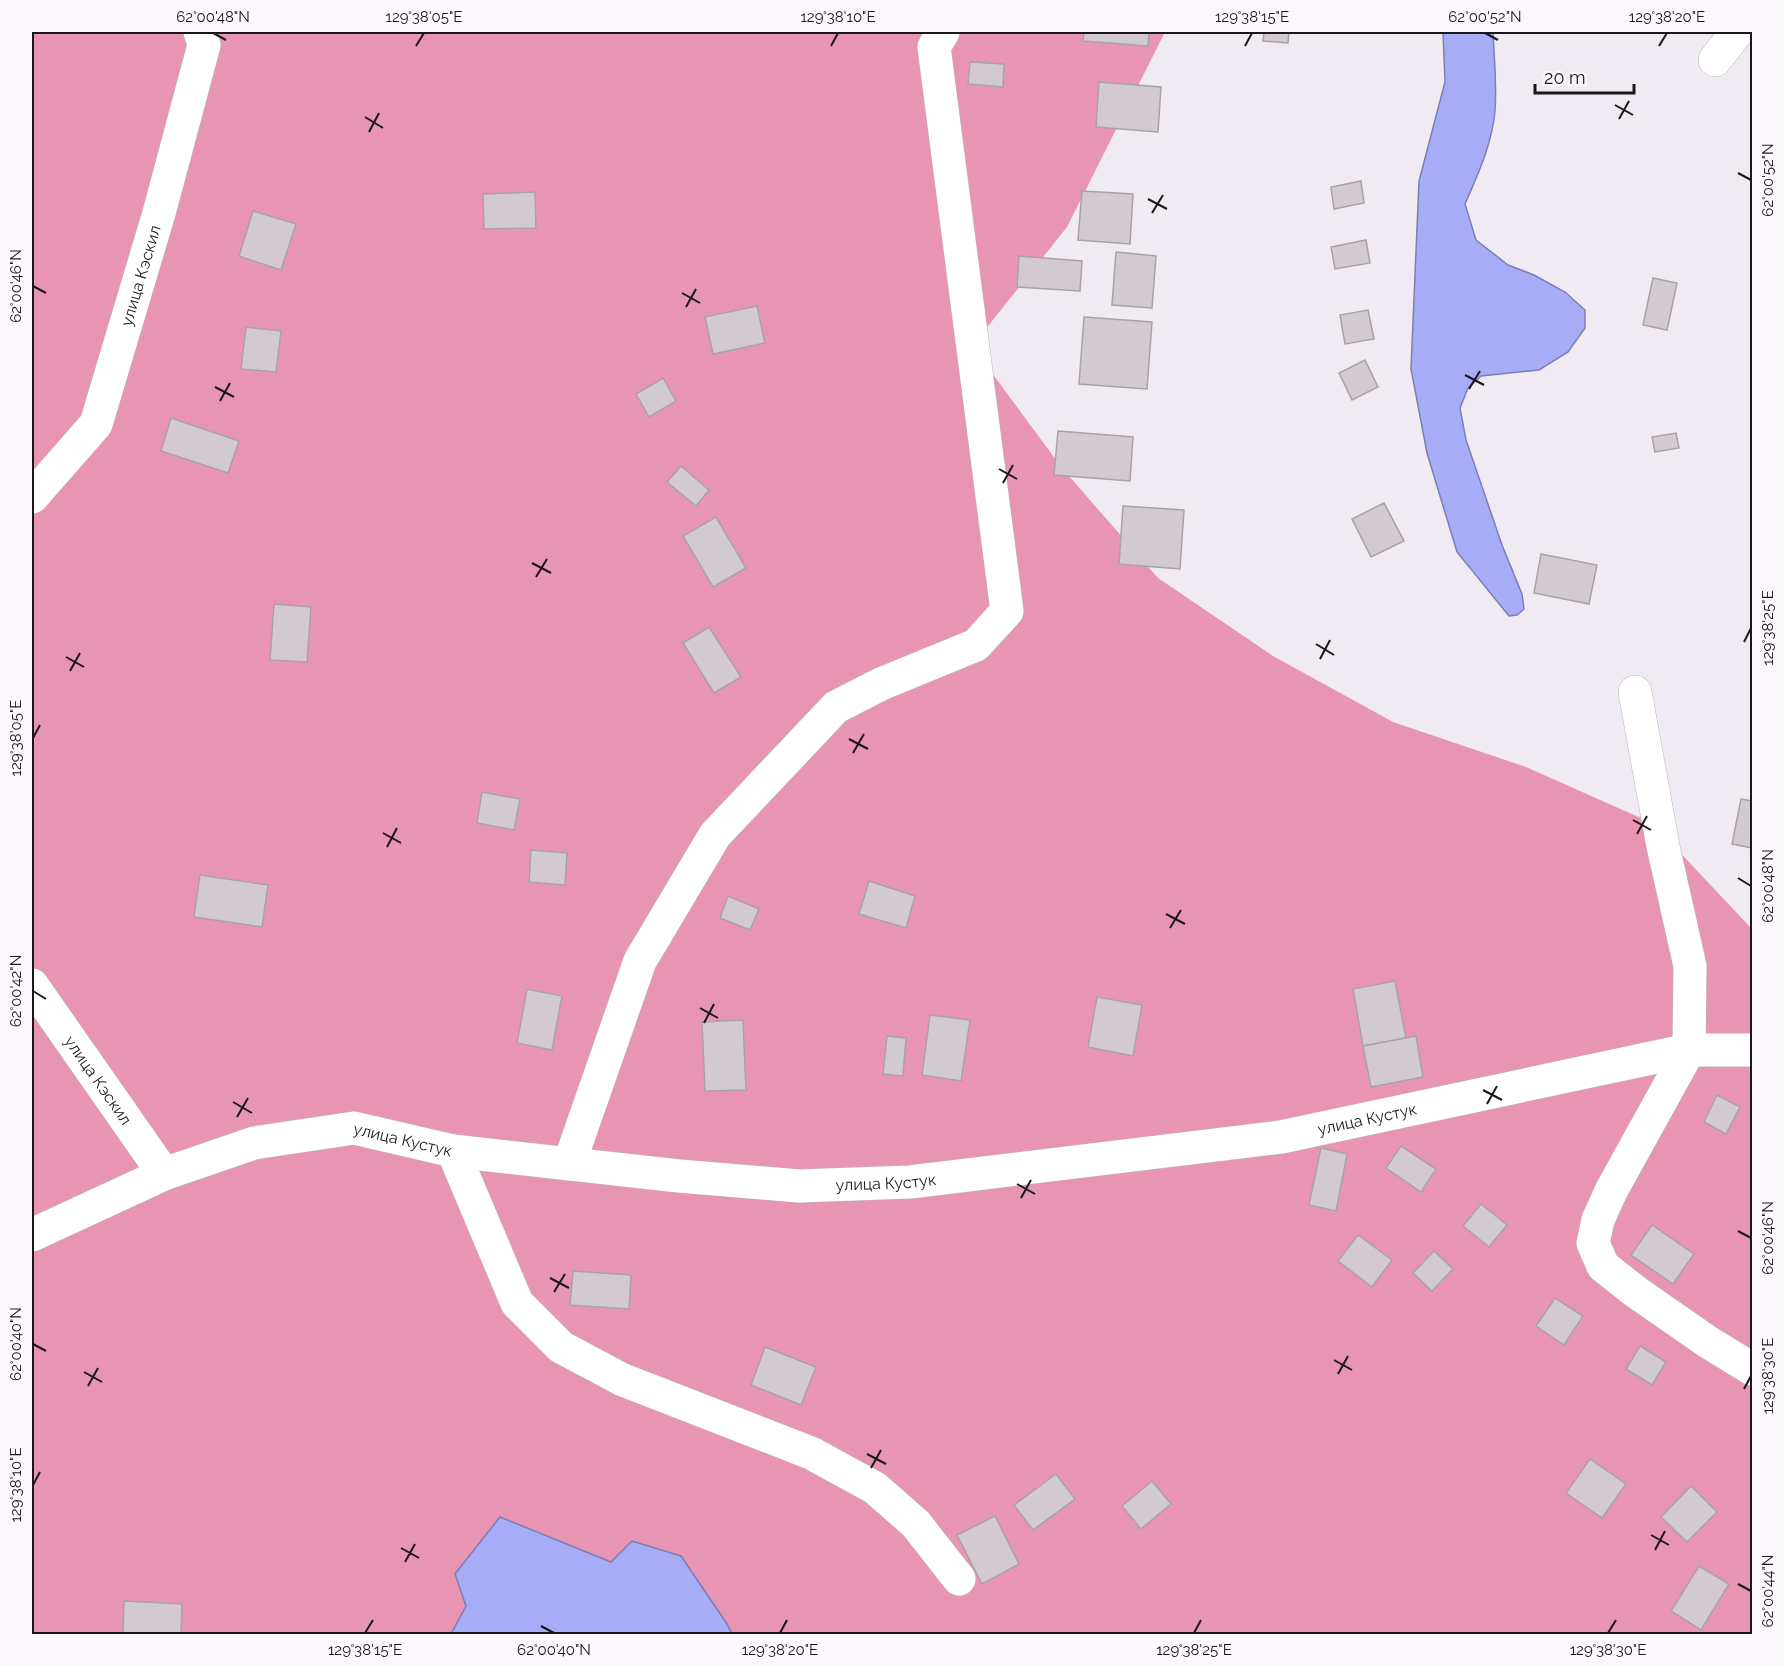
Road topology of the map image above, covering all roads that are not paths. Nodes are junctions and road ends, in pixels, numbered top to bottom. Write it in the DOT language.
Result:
graph roads {
  1 [pos="200,32"];
  2 [pos="943,32"];
  3 [pos="1737,32"];
  4 [pos="1715,60"];
  5 [pos="32,497"];
  6 [pos="1635,692"];
  7 [pos="32,985"];
  8 [pos="1689,1050"];
  9 [pos="1752,1050"];
  10 [pos="453,1151"];
  11 [pos="569,1164"];
  12 [pos="164,1174"];
  13 [pos="32,1235"];
  14 [pos="1752,1369"];
  15 [pos="959,1579"];
  1 -- 5 [label="street, улица Кэскил"];
  2 -- 11 [label="street"];
  3 -- 4 [label="street"];
  6 -- 8 [label="street"];
  7 -- 12 [label="street, улица Кэскил"];
  8 -- 9 [label="street, улица Кустук"];
  8 -- 11 [label="street, улица Кустук"];
  8 -- 14 [label="street"];
  10 -- 11 [label="street, улица Кустук"];
  10 -- 12 [label="street, улица Кустук"];
  10 -- 15 [label="street"];
  12 -- 13 [label="street, улица Кустук"];
}
